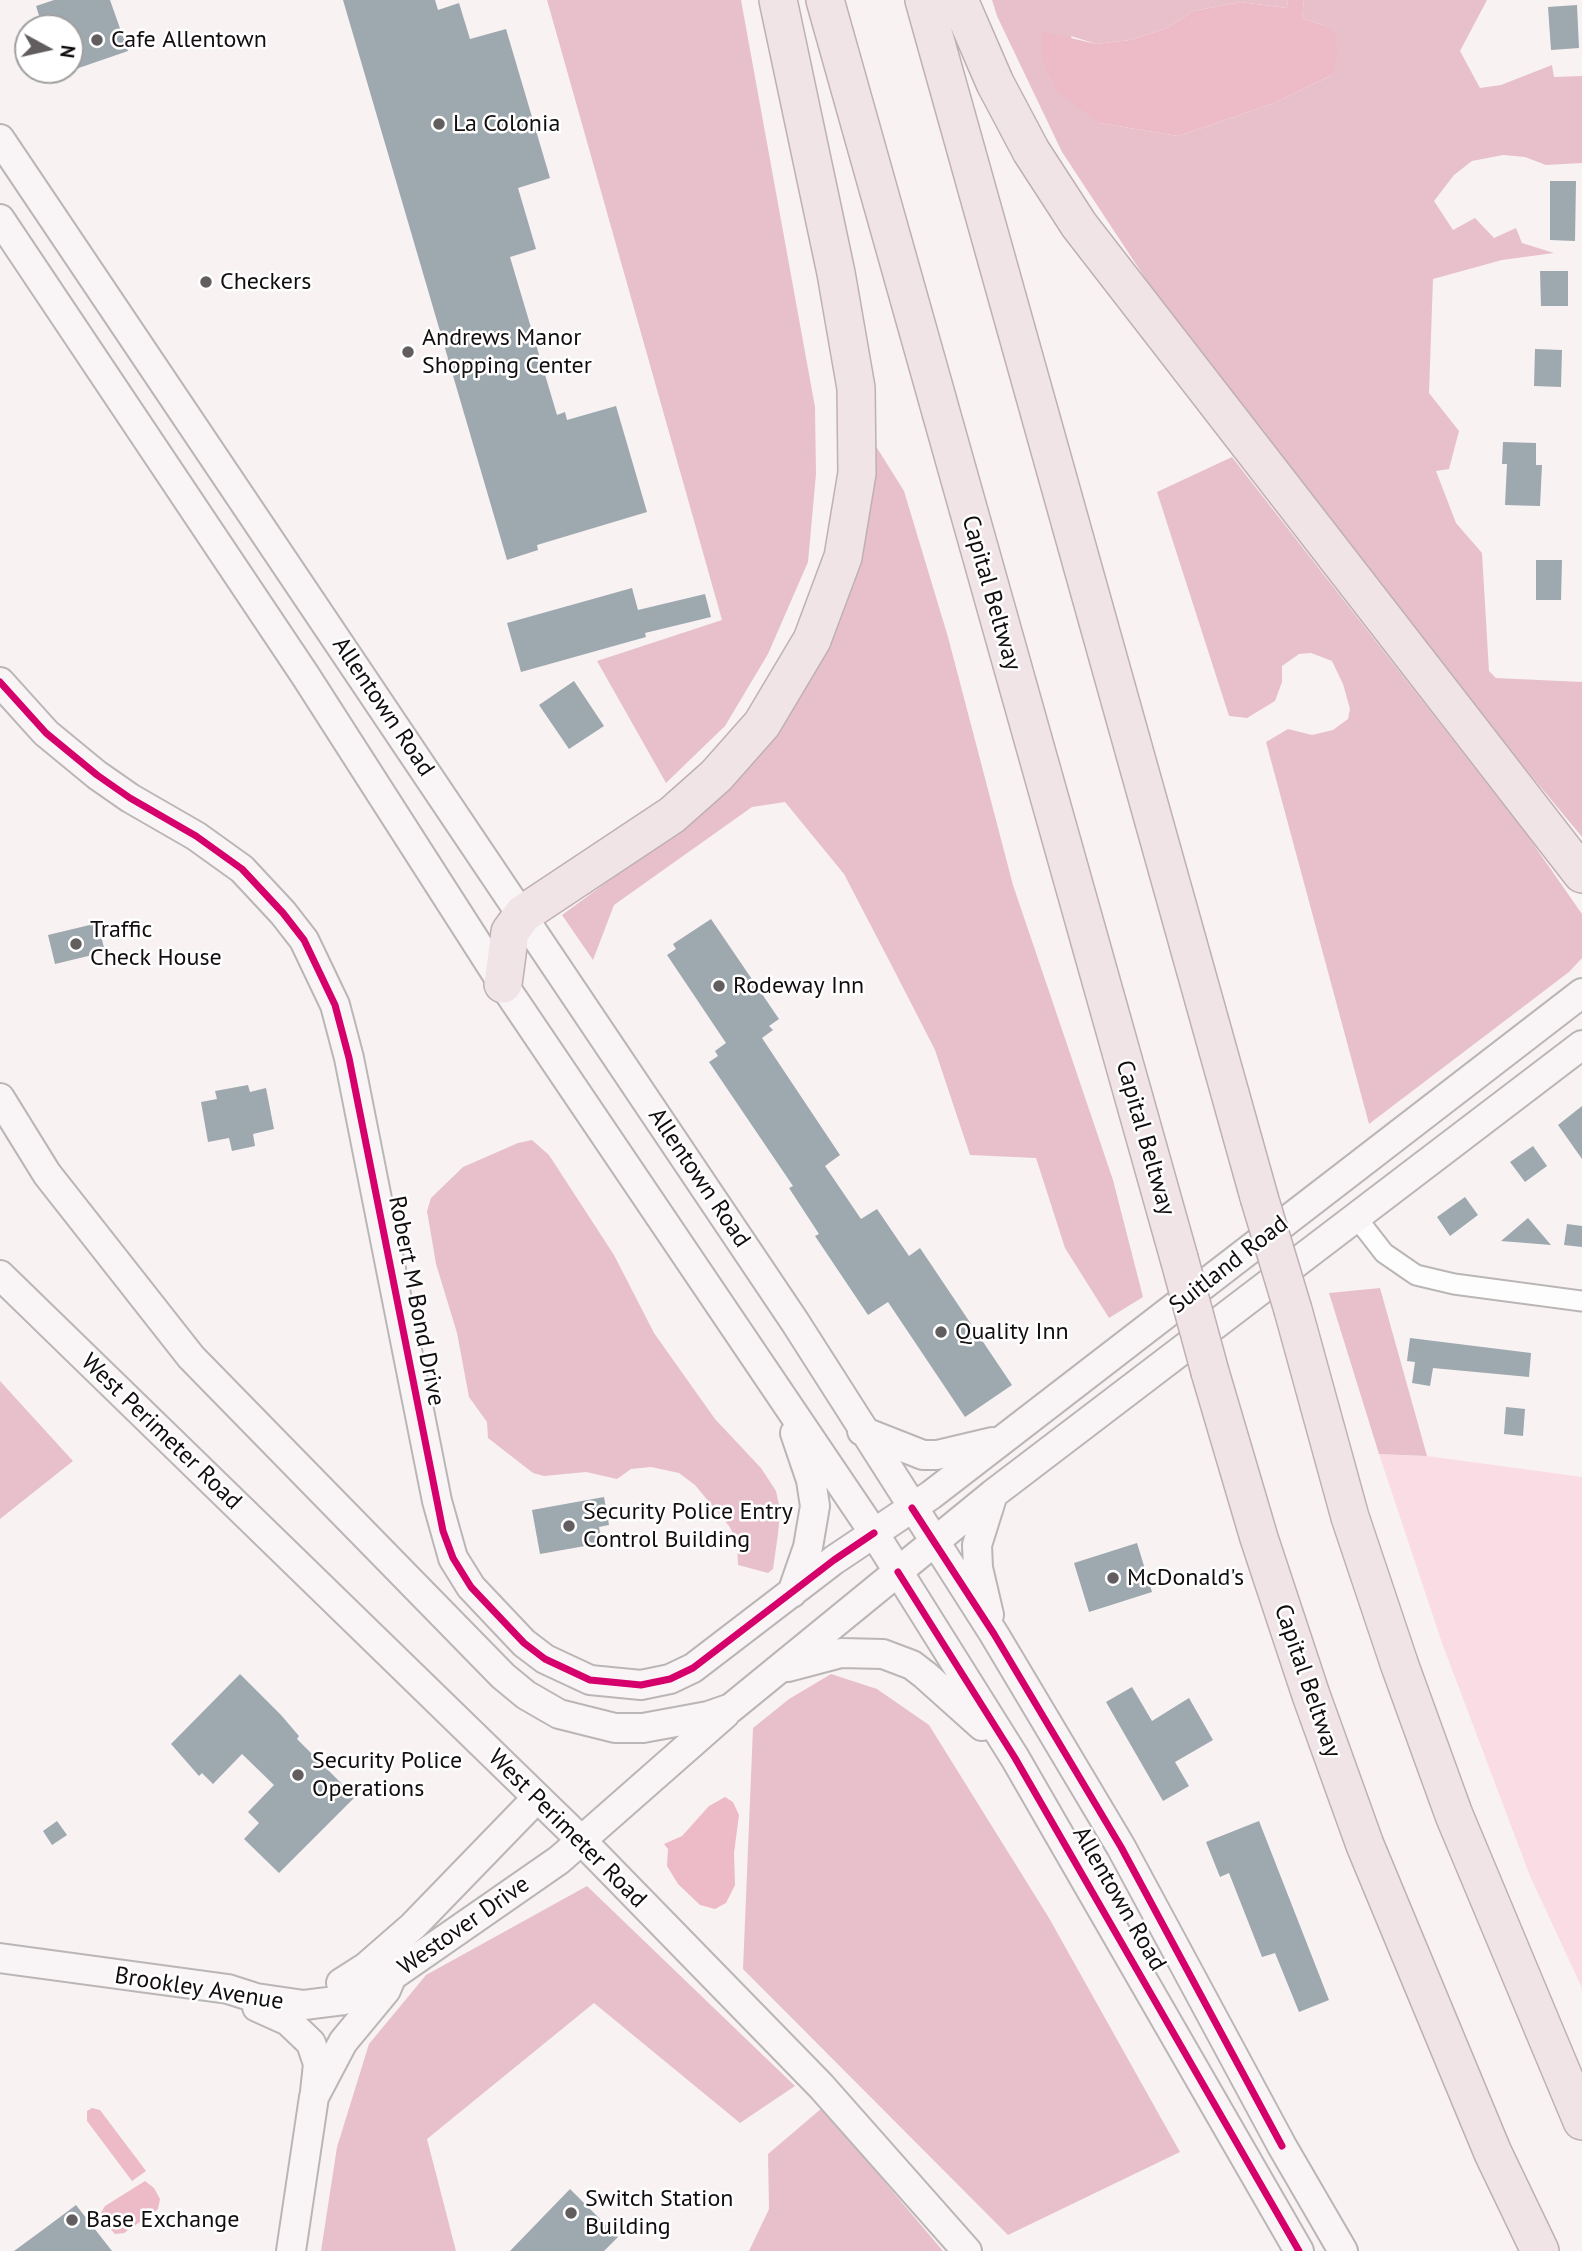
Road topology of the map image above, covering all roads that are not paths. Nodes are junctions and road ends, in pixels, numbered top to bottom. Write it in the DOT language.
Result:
graph roads {
  1 [pos="778,0"];
  2 [pos="825,0"];
  3 [pos="924,0"];
  4 [pos="959,0"];
  5 [pos="0,139"];
  6 [pos="0,219"];
  7 [pos="0,682"];
  8 [pos="1582,874"];
  9 [pos="523,914"];
  10 [pos="503,984"];
  11 [pos="1582,993"];
  12 [pos="1582,1045"];
  13 [pos="0,1097"];
  14 [pos="1356,1217"];
  15 [pos="0,1275"];
  16 [pos="1582,1301"];
  17 [pos="780,1391"];
  18 [pos="862,1431"];
  19 [pos="1004,1438"];
  20 [pos="993,1494"];
  21 [pos="912,1508"];
  22 [pos="874,1533"];
  23 [pos="933,1542"];
  24 [pos="898,1572"];
  25 [pos="792,1594"];
  26 [pos="994,1634"];
  27 [pos="775,1671"];
  28 [pos="731,1708"];
  29 [pos="1016,1758"];
  30 [pos="537,1798"];
  31 [pos="582,1841"];
  32 [pos="0,1958"];
  33 [pos="392,1976"];
  34 [pos="228,1989"];
  35 [pos="294,1997"];
  36 [pos="333,2063"];
  37 [pos="314,2097"];
  38 [pos="1582,2121"];
  39 [pos="1282,2146"];
  40 [pos="1249,2165"];
  41 [pos="291,2251"];
  42 [pos="967,2251"];
  43 [pos="1299,2251"];
  44 [pos="1343,2251"];
  45 [pos="1540,2251"];
  1 -- 9 [label="highway"];
  2 -- 45 [label="highway, Capital Beltway, bridge"];
  3 -- 38 [label="highway, bridge"];
  4 -- 8 [label="highway"];
  5 -- 9 [label="main road, Allentown Road"];
  6 -- 10 [label="main road, Allentown Road"];
  7 -- 25 [label="main road, Robert M Bond Drive"];
  9 -- 10 [label="highway"];
  9 -- 18 [label="main road, Allentown Road"];
  10 -- 17 [label="main road, Allentown Road"];
  11 -- 19 [label="main road, Suitland Road"];
  12 -- 14 [label="main road, Suitland Road"];
  13 -- 28 [label="main road"];
  14 -- 16 [label="street"];
  14 -- 20 [label="main road, Suitland Road"];
  15 -- 30 [label="main road, West Perimeter Road"];
  17 -- 22 [label="main road, Allentown Road"];
  17 -- 25 [label="main road"];
  18 -- 19 [label="main road"];
  18 -- 21 [label="main road, Allentown Road"];
  19 -- 21 [label="main road, Suitland Road"];
  20 -- 23 [label="main road, Suitland Road"];
  20 -- 26 [label="main road"];
  21 -- 22 [label="main road, Suitland Road"];
  21 -- 23 [label="main road, Allentown Road"];
  22 -- 24 [label="main road, Allentown Road"];
  22 -- 25 [label="main road, Robert M Bond Drive"];
  23 -- 24 [label="main road, Suitland Road"];
  23 -- 26 [label="main road, Allentown Road"];
  24 -- 27 [label="main road"];
  24 -- 29 [label="main road, Allentown Road"];
  26 -- 39 [label="main road, Allentown Road"];
  27 -- 28 [label="main road"];
  27 -- 29 [label="main road"];
  28 -- 31 [label="main road, Westover Drive"];
  29 -- 40 [label="main road, Allentown Road"];
  30 -- 31 [label="main road, West Perimeter Road"];
  30 -- 35 [label="main road, Westover Drive"];
  31 -- 33 [label="main road, Westover Drive"];
  31 -- 42 [label="main road, West Perimeter Road"];
  32 -- 34 [label="main road, Brookley Avenue"];
  33 -- 35 [label="main road, Brookley Avenue"];
  33 -- 36 [label="main road, Westover Drive"];
  34 -- 35 [label="main road, Brookley Avenue"];
  34 -- 37 [label="main road"];
  35 -- 36 [label="main road"];
  36 -- 37 [label="main road, Westover Drive"];
  37 -- 41 [label="main road, Westover Drive"];
  39 -- 40 [label="main road"];
  39 -- 44 [label="main road, Allentown Road"];
  40 -- 43 [label="main road, Allentown Road"];
}
